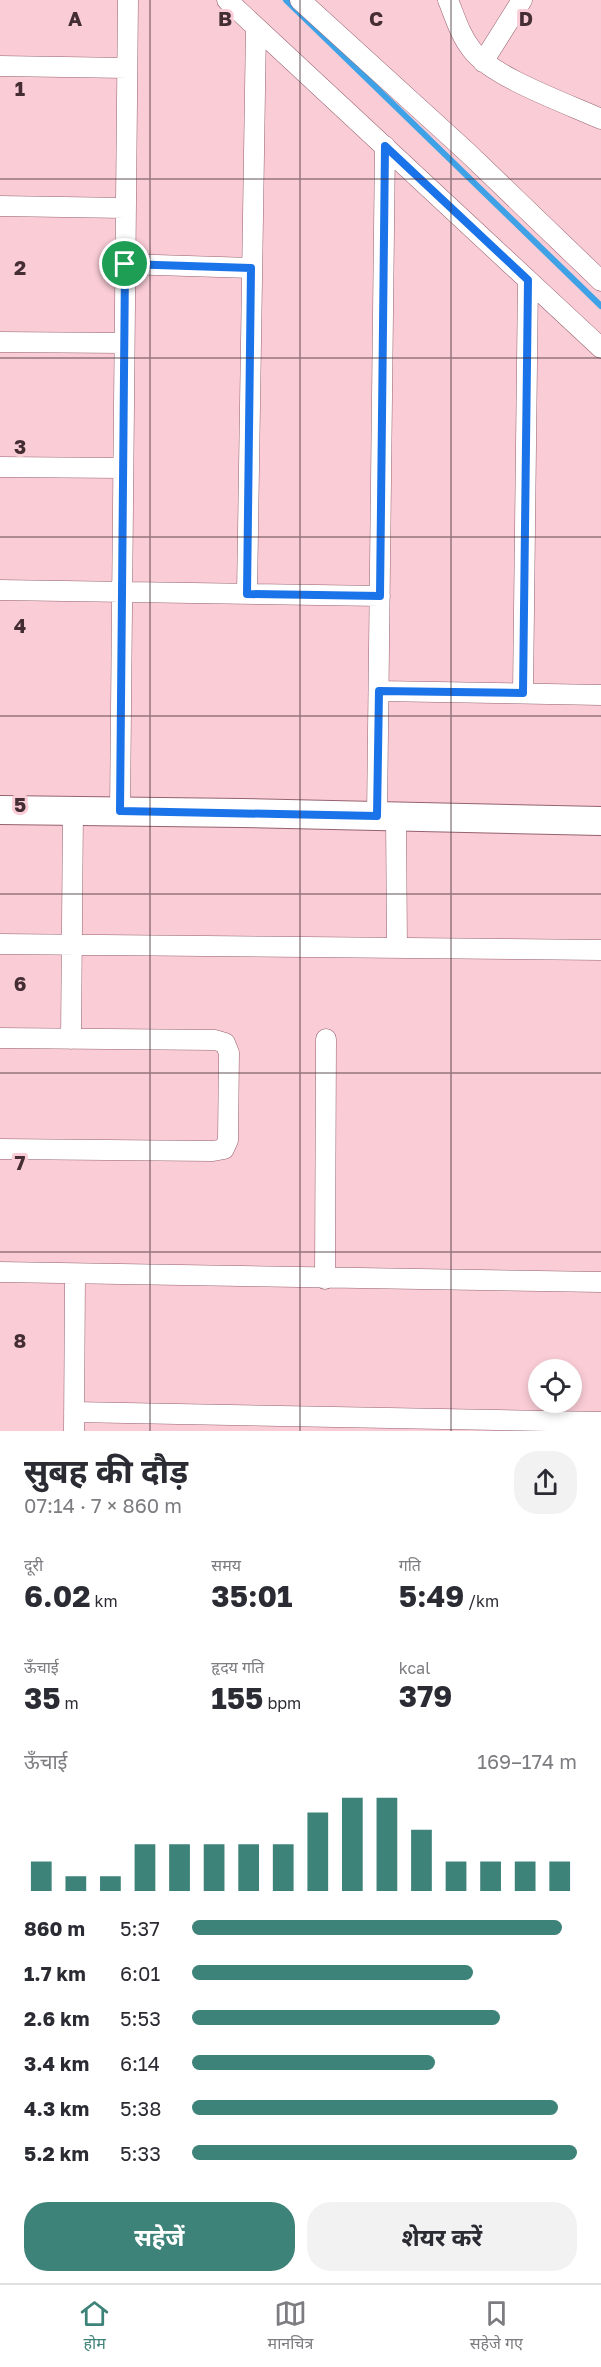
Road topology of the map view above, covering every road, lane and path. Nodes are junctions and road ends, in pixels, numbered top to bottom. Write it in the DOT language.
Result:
graph roads {
  1 [pos="128,0"];
  2 [pos="227,0"];
  3 [pos="300,0"];
  4 [pos="448,0"];
  5 [pos="522,0"];
  6 [pos="256,28"];
  7 [pos="483,62"];
  8 [pos="0,66"];
  9 [pos="127,68"];
  10 [pos="601,119"];
  11 [pos="385,146"];
  12 [pos="0,206"];
  13 [pos="126,208"];
  14 [pos="125,264"];
  15 [pos="251,268"];
  16 [pos="528,280"];
  17 [pos="601,281"];
  18 [pos="0,342"];
  19 [pos="124,344"];
  20 [pos="601,348"];
  21 [pos="0,467"];
  22 [pos="123,468"];
  23 [pos="0,590"];
  24 [pos="122,592"];
  25 [pos="247,594"];
  26 [pos="380,596"];
  27 [pos="379,691"];
  28 [pos="523,693"];
  29 [pos="601,694"];
  30 [pos="0,810"];
  31 [pos="73,810"];
  32 [pos="120,811"];
  33 [pos="387,816"];
  34 [pos="601,821"];
  35 [pos="0,944"];
  36 [pos="72,945"];
  37 [pos="397,948"];
  38 [pos="601,950"];
  39 [pos="0,1038"];
  40 [pos="71,1039"];
  41 [pos="326,1039"];
  42 [pos="0,1149"];
  43 [pos="0,1272"];
  44 [pos="75,1274"];
  45 [pos="325,1279"];
  46 [pos="601,1282"];
  47 [pos="74,1421"];
  48 [pos="601,1422"];
  49 [pos="235,1423"];
  1 -- 9 [label="street"];
  2 -- 6 [label="street"];
  3 -- 17 [label="street"];
  4 -- 7 [label="street"];
  5 -- 7 [label="street"];
  6 -- 11 [label="street"];
  6 -- 15 [label="street"];
  7 -- 10 [label="street"];
  8 -- 9 [label="street"];
  9 -- 13 [label="street"];
  11 -- 16 [label="street"];
  11 -- 26 [label="street"];
  12 -- 13 [label="street"];
  13 -- 14 [label="street"];
  14 -- 15 [label="street"];
  14 -- 19 [label="street"];
  15 -- 25 [label="street"];
  16 -- 20 [label="street"];
  16 -- 28 [label="street"];
  18 -- 19 [label="street"];
  19 -- 22 [label="street"];
  21 -- 22 [label="street"];
  22 -- 24 [label="street"];
  23 -- 24 [label="street"];
  24 -- 25 [label="street"];
  24 -- 32 [label="street"];
  25 -- 26 [label="street"];
  26 -- 27 [label="street"];
  27 -- 28 [label="street"];
  27 -- 33 [label="street"];
  28 -- 29 [label="street"];
  30 -- 31 [label="street"];
  31 -- 32 [label="street"];
  31 -- 36 [label="street"];
  32 -- 33 [label="street"];
  33 -- 34 [label="street"];
  33 -- 37 [label="street"];
  35 -- 36 [label="street"];
  36 -- 37 [label="street"];
  36 -- 40 [label="street"];
  37 -- 38 [label="street"];
  39 -- 40 [label="street"];
  40 -- 42 [label="street"];
  41 -- 45 [label="street"];
  43 -- 44 [label="street"];
  44 -- 45 [label="street"];
  44 -- 47 [label="street"];
  45 -- 46 [label="street"];
  47 -- 49 [label="street"];
  48 -- 49 [label="street"];
}
